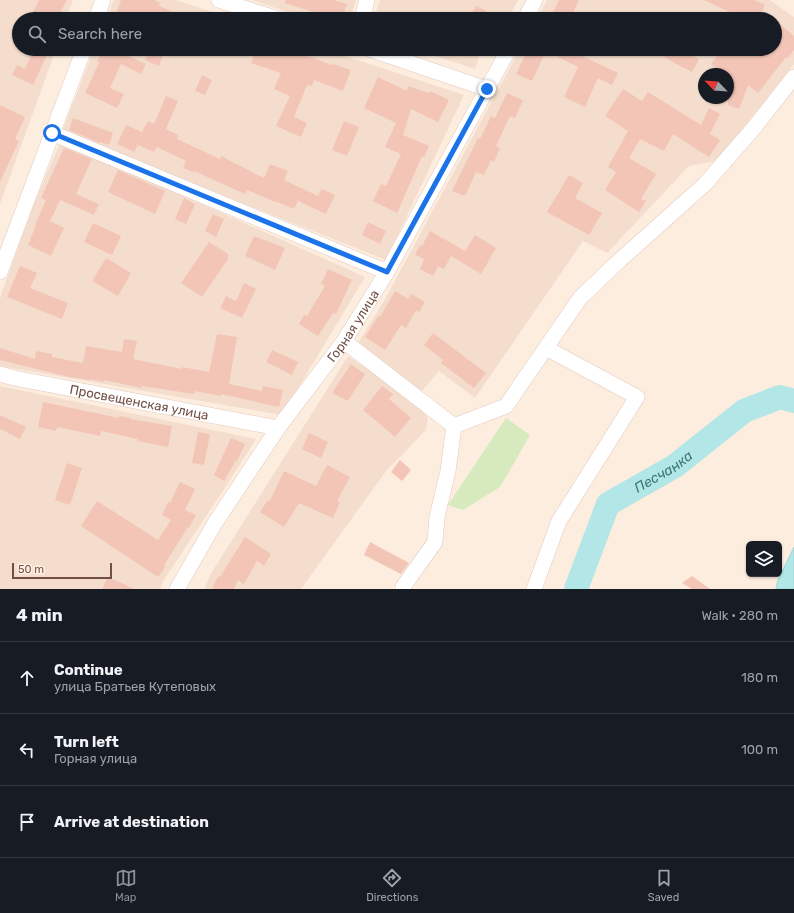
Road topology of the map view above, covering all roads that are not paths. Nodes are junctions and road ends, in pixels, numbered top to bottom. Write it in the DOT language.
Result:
graph roads {
  1 [pos="103,0"];
  2 [pos="219,0"];
  3 [pos="368,0"];
  4 [pos="535,0"];
  5 [pos="99,12"];
  6 [pos="256,12"];
  7 [pos="364,12"];
  8 [pos="529,12"];
  9 [pos="81,56"];
  10 [pos="390,56"];
  11 [pos="505,56"];
  12 [pos="794,77"];
  13 [pos="487,89"];
  14 [pos="52,133"];
  15 [pos="0,272"];
  16 [pos="387,272"];
  17 [pos="344,341"];
  18 [pos="546,348"];
  19 [pos="0,374"];
  20 [pos="454,426"];
  21 [pos="278,428"];
  22 [pos="403,587"];
  23 [pos="177,589"];
  24 [pos="534,589"];
  1 -- 5 [label="street"];
  2 -- 6 [label="street"];
  3 -- 7 [label="street"];
  4 -- 8 [label="street"];
  9 -- 14 [label="street"];
  10 -- 13 [label="street"];
  11 -- 13 [label="street, Горная улица"];
  12 -- 18 [label="street"];
  13 -- 16 [label="street, Горная улица"];
  14 -- 15 [label="street"];
  14 -- 16 [label="street"];
  16 -- 17 [label="street, Горная улица"];
  17 -- 20 [label="street"];
  17 -- 21 [label="street, Горная улица"];
  18 -- 20 [label="street"];
  18 -- 24 [label="street"];
  19 -- 21 [label="street, Просвещенская улица"];
  20 -- 22 [label="street"];
  21 -- 23 [label="street, Горная улица"];
}
